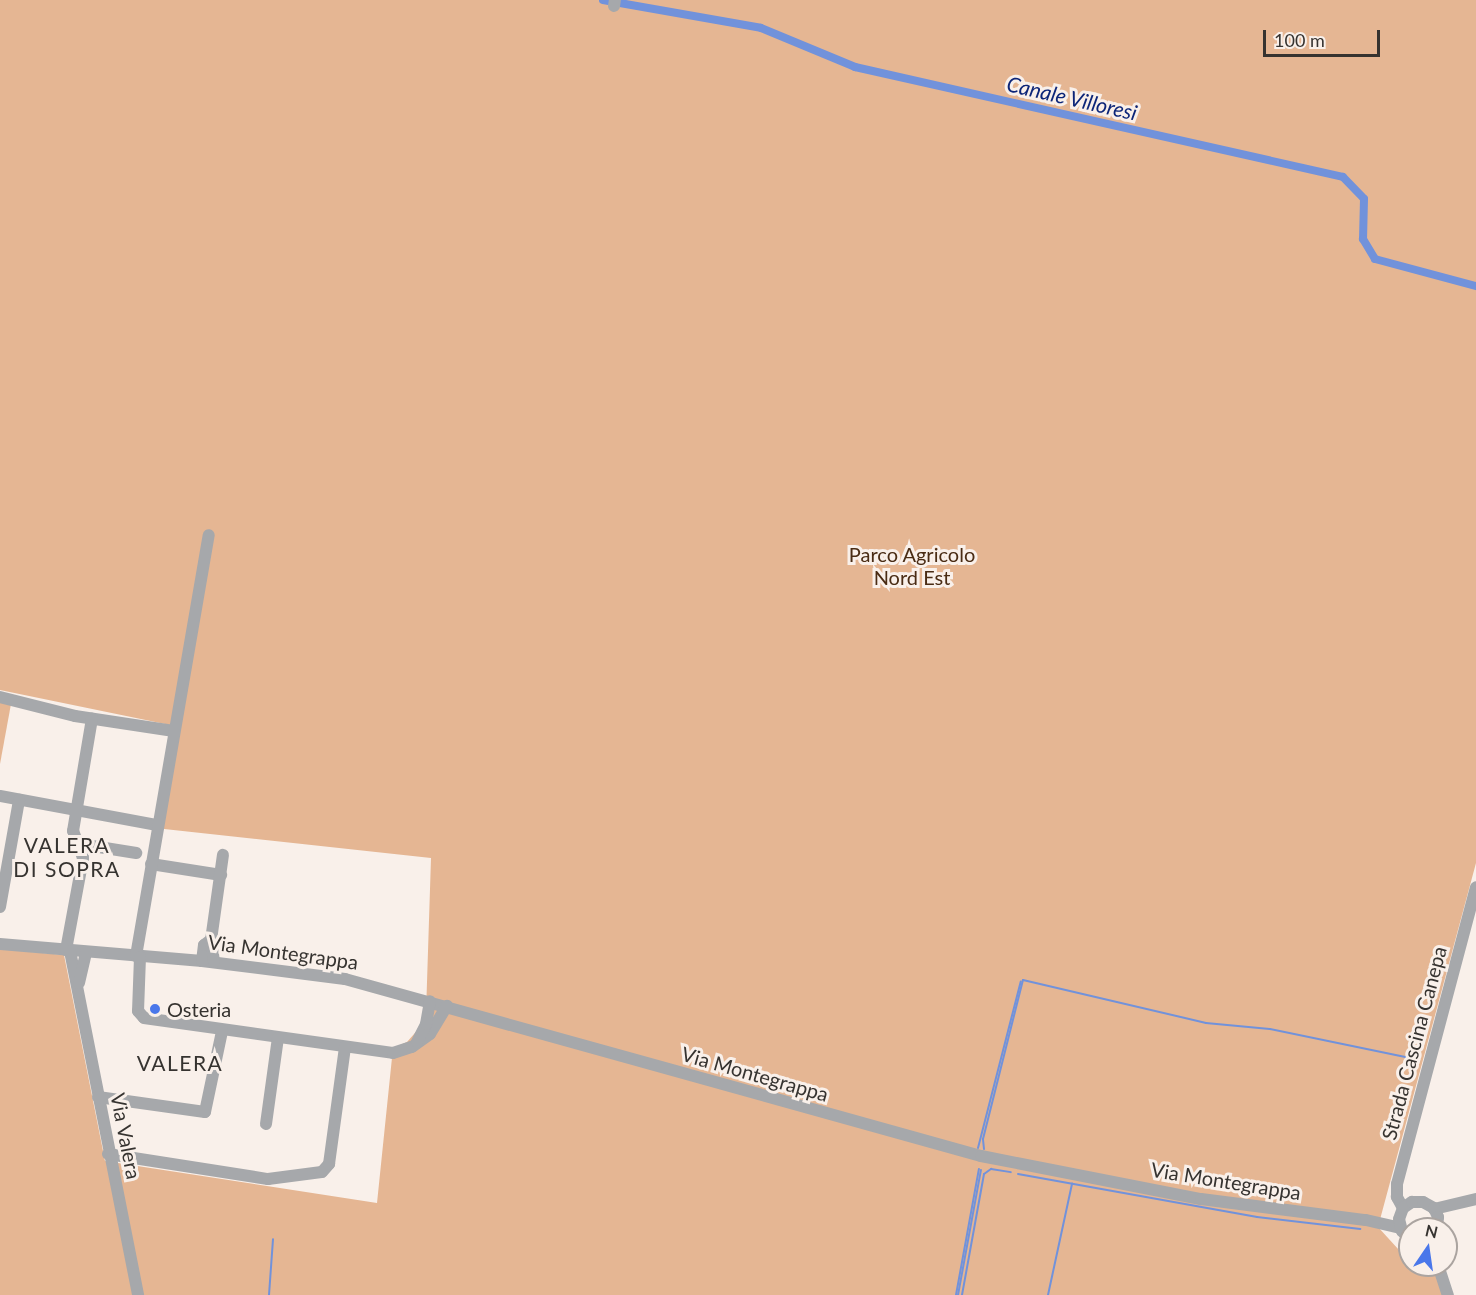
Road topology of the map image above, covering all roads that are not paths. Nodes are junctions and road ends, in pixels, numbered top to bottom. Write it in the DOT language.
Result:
graph roads {
  1 [pos="209,535"];
  2 [pos="0,697"];
  3 [pos="92,719"];
  4 [pos="174,731"];
  5 [pos="0,796"];
  6 [pos="19,800"];
  7 [pos="76,811"];
  8 [pos="158,825"];
  9 [pos="80,844"];
  10 [pos="136,853"];
  11 [pos="223,855"];
  12 [pos="151,864"];
  13 [pos="221,875"];
  14 [pos="1476,887"];
  15 [pos="0,907"];
  16 [pos="0,944"];
  17 [pos="68,951"];
  18 [pos="86,953"];
  19 [pos="138,957"];
  20 [pos="208,962"];
  21 [pos="79,983"];
  22 [pos="430,1001"];
  23 [pos="447,1006"];
  24 [pos="222,1030"];
  25 [pos="278,1038"];
  26 [pos="415,1045"];
  27 [pos="345,1047"];
  28 [pos="98,1097"];
  29 [pos="266,1124"];
  30 [pos="108,1154"];
  31 [pos="1471,1201"];
  32 [pos="1434,1209"];
  33 [pos="1402,1210"];
  34 [pos="1401,1217"];
  35 [pos="1435,1217"];
  36 [pos="1450,1217"];
  37 [pos="1366,1220"];
  38 [pos="1398,1228"];
  39 [pos="1441,1277"];
  40 [pos="138,1295"];
  41 [pos="1448,1295"];
  1 -- 4 [label="street"];
  2 -- 3 [label="street"];
  3 -- 4 [label="street"];
  3 -- 7 [label="street"];
  4 -- 8 [label="street"];
  5 -- 6 [label="street"];
  6 -- 7 [label="street"];
  6 -- 15 [label="street"];
  7 -- 8 [label="street"];
  7 -- 9 [label="street"];
  8 -- 12 [label="street"];
  9 -- 10 [label="street"];
  9 -- 17 [label="street"];
  11 -- 13 [label="street"];
  12 -- 13 [label="street"];
  12 -- 19 [label="street"];
  13 -- 20 [label="street"];
  14 -- 33 [label="street, Strada Cascina Canepa"];
  16 -- 17 [label="street, Via Montegrappa"];
  17 -- 18 [label="street, Via Montegrappa"];
  17 -- 21 [label="street, Via Valera"];
  18 -- 19 [label="street, Via Montegrappa"];
  18 -- 21 [label="street, Via Valera"];
  19 -- 20 [label="street, Via Montegrappa"];
  19 -- 24 [label="street"];
  20 -- 22 [label="street, Via Montegrappa"];
  21 -- 28 [label="street, Via Valera"];
  22 -- 23 [label="street, Via Montegrappa"];
  22 -- 26 [label="street"];
  23 -- 26 [label="street"];
  23 -- 37 [label="street, Via Montegrappa"];
  24 -- 25 [label="street"];
  24 -- 28 [label="street"];
  25 -- 27 [label="street"];
  25 -- 29 [label="street"];
  26 -- 27 [label="street"];
  27 -- 30 [label="street"];
  28 -- 30 [label="street, Via Valera"];
  30 -- 40 [label="street, Via Valera"];
  31 -- 32 [label="street"];
  31 -- 36 [label="street"];
  32 -- 33 [label="street, Via Montegrappa"];
  32 -- 35 [label="street"];
  33 -- 34 [label="street, Strada Cascina Canepa"];
  33 -- 37 [label="street, Via Montegrappa"];
  37 -- 38 [label="street, Via Montegrappa"];
  39 -- 41 [label="street"];
}
